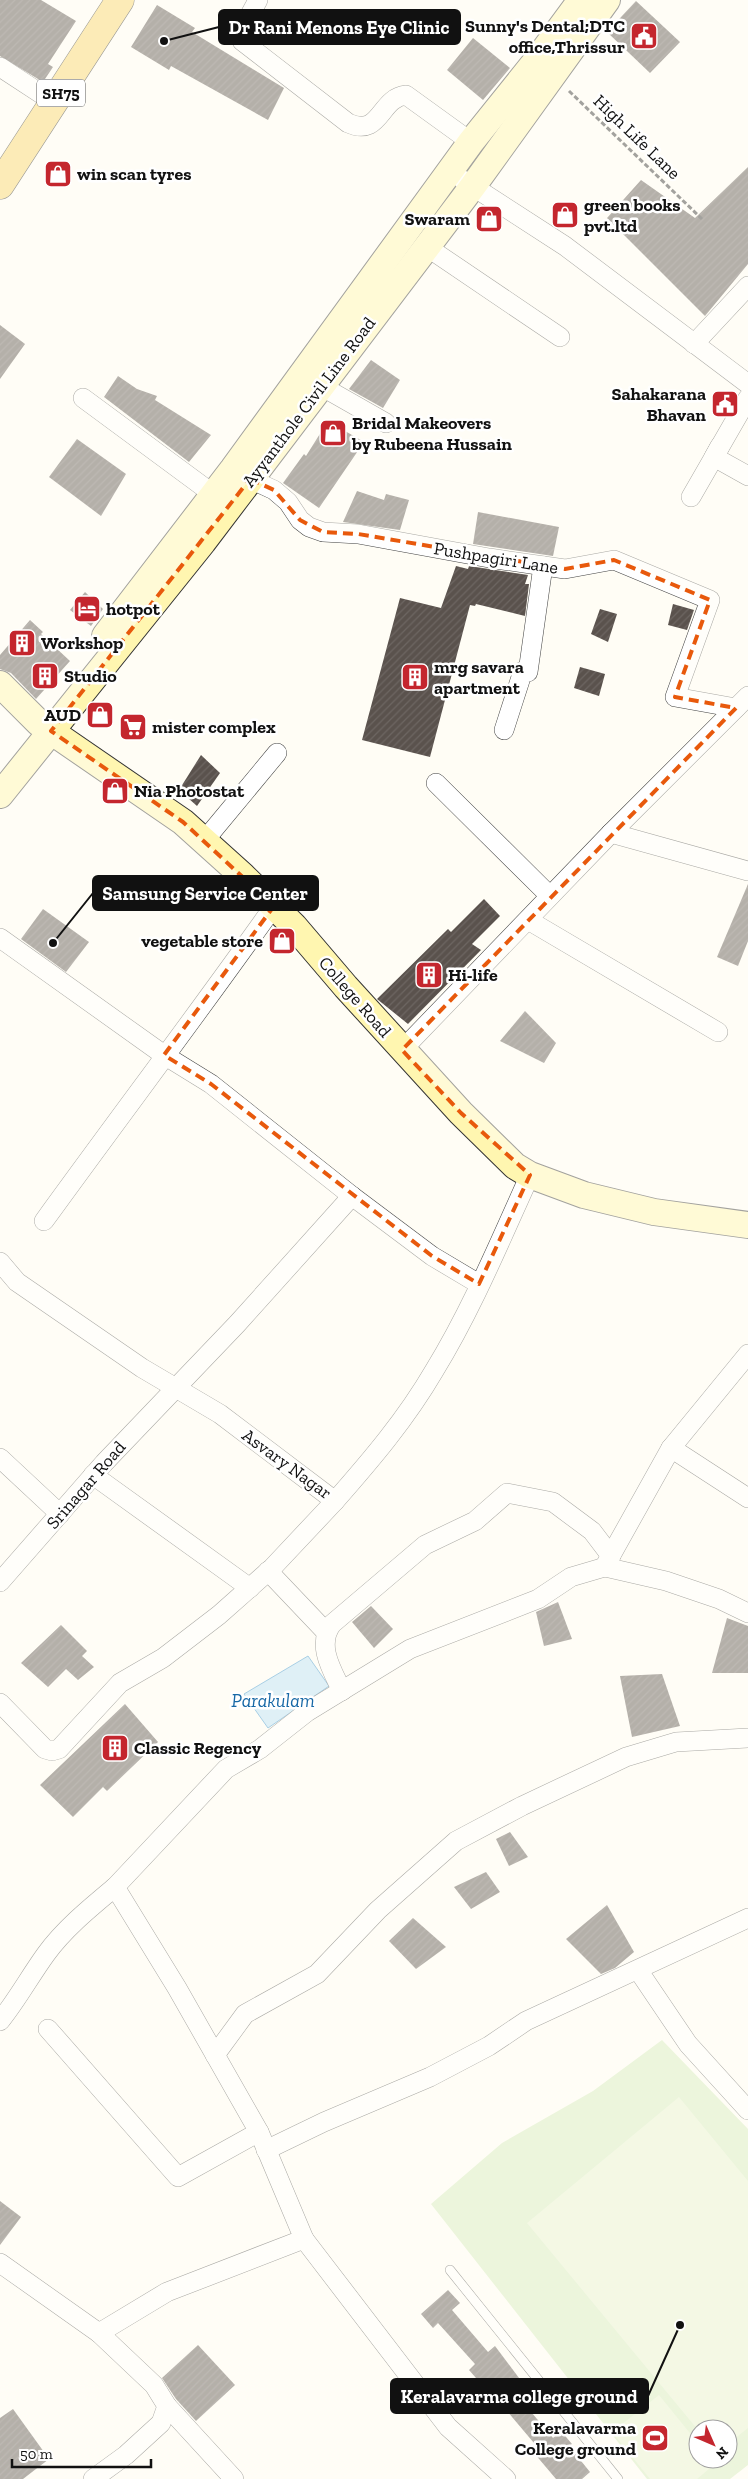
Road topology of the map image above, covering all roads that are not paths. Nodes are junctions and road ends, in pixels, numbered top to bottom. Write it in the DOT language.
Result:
graph roads {
  1 [pos="120,0"];
  2 [pos="258,0"];
  3 [pos="581,0"];
  4 [pos="607,0"];
  5 [pos="0,68"];
  6 [pos="544,68"];
  7 [pos="55,103"];
  8 [pos="471,142"];
  9 [pos="449,171"];
  10 [pos="0,185"];
  11 [pos="473,186"];
  12 [pos="426,247"];
  13 [pos="748,286"];
  14 [pos="560,337"];
  15 [pos="694,344"];
  16 [pos="748,384"];
  17 [pos="309,389"];
  18 [pos="83,398"];
  19 [pos="748,398"];
  20 [pos="386,423"];
  21 [pos="748,476"];
  22 [pos="250,479"];
  23 [pos="213,494"];
  24 [pos="691,496"];
  25 [pos="543,566"];
  26 [pos="0,684"];
  27 [pos="743,703"];
  28 [pos="45,727"];
  29 [pos="504,730"];
  30 [pos="277,752"];
  31 [pos="0,771"];
  32 [pos="436,783"];
  33 [pos="0,795"];
  34 [pos="611,834"];
  35 [pos="204,841"];
  36 [pos="748,871"];
  37 [pos="550,896"];
  38 [pos="274,906"];
  39 [pos="528,920"];
  40 [pos="0,938"];
  41 [pos="718,1032"];
  42 [pos="402,1050"];
  43 [pos="164,1055"];
  44 [pos="530,1175"];
  45 [pos="352,1196"];
  46 [pos="44,1221"];
  47 [pos="748,1225"];
  48 [pos="0,1262"];
  49 [pos="480,1284"];
  50 [pos="748,1354"];
  51 [pos="174,1388"];
  52 [pos="671,1448"];
  53 [pos="0,1458"];
  54 [pos="93,1475"];
  55 [pos="748,1498"];
  56 [pos="335,1502"];
  57 [pos="60,1514"];
  58 [pos="608,1561"];
  59 [pos="268,1572"];
  60 [pos="0,1582"];
  61 [pos="250,1588"];
  62 [pos="748,1613"];
  63 [pos="326,1632"];
  64 [pos="342,1692"];
  65 [pos="0,1703"];
  66 [pos="748,1738"];
  67 [pos="115,1886"];
  68 [pos="748,1918"];
  69 [pos="638,1970"];
  70 [pos="0,2021"];
  71 [pos="48,2029"];
  72 [pos="215,2055"];
  73 [pos="748,2110"];
  74 [pos="259,2132"];
  75 [pos="266,2150"];
  76 [pos="304,2239"];
  77 [pos="0,2263"];
  78 [pos="450,2270"];
  79 [pos="99,2332"];
  80 [pos="167,2406"];
  81 [pos="93,2479"];
  82 [pos="234,2479"];
  83 [pos="506,2479"];
  84 [pos="618,2479"];
  1 -- 7 [label="main road, SH75"];
  2 -- 8 [label="street"];
  3 -- 6 [label="main road, Ayyanthole Civil Line Road"];
  4 -- 6 [label="main road, Ayyanthole Civil Line Road"];
  5 -- 7 [label="street"];
  6 -- 8 [label="main road, Ayyanthole Civil Line Road"];
  6 -- 11 [label="main road, Ayyanthole Civil Line Road"];
  7 -- 10 [label="main road, SH75"];
  8 -- 9 [label="main road, Ayyanthole Civil Line Road"];
  9 -- 11 [label="street"];
  9 -- 17 [label="main road, Ayyanthole Civil Line Road"];
  11 -- 12 [label="main road, Ayyanthole Civil Line Road"];
  11 -- 15 [label="street"];
  12 -- 14 [label="street"];
  12 -- 17 [label="main road, Ayyanthole Civil Line Road"];
  13 -- 15 [label="street"];
  15 -- 16 [label="street"];
  17 -- 20 [label="street"];
  17 -- 22 [label="main road, Ayyanthole Civil Line Road"];
  17 -- 23 [label="main road, Ayyanthole Civil Line Road"];
  18 -- 23 [label="street"];
  19 -- 21 [label="street"];
  19 -- 24 [label="street"];
  22 -- 25 [label="street, Pushpagiri Lane"];
  22 -- 28 [label="main road, Ayyanthole Civil Line Road"];
  23 -- 28 [label="main road, Ayyanthole Civil Line Road"];
  25 -- 27 [label="street, Pushpagiri Lane"];
  25 -- 29 [label="street"];
  26 -- 28 [label="main road, College Road"];
  27 -- 34 [label="street"];
  28 -- 31 [label="main road"];
  28 -- 33 [label="main road, Ayyanthole Civil Line Road"];
  28 -- 35 [label="main road, College Road"];
  30 -- 35 [label="street"];
  32 -- 37 [label="street"];
  34 -- 36 [label="street"];
  34 -- 37 [label="street"];
  35 -- 38 [label="main road, College Road"];
  37 -- 39 [label="street"];
  38 -- 42 [label="main road, College Road"];
  38 -- 43 [label="street"];
  39 -- 41 [label="street"];
  39 -- 42 [label="street"];
  40 -- 43 [label="street"];
  42 -- 44 [label="main road, College Road"];
  43 -- 45 [label="street"];
  43 -- 46 [label="street"];
  44 -- 47 [label="main road, College Road"];
  44 -- 49 [label="street, Asvary Nagar"];
  45 -- 49 [label="street"];
  45 -- 51 [label="street, Srinagar Road"];
  48 -- 51 [label="street, Asvary Nagar"];
  49 -- 56 [label="street, Asvary Nagar"];
  50 -- 52 [label="street"];
  51 -- 54 [label="street, Srinagar Road"];
  51 -- 56 [label="street, Asvary Nagar"];
  52 -- 55 [label="street"];
  52 -- 58 [label="street"];
  53 -- 57 [label="street"];
  54 -- 57 [label="street, Srinagar Road"];
  54 -- 61 [label="street"];
  56 -- 59 [label="street"];
  57 -- 60 [label="street, Srinagar Road"];
  58 -- 62 [label="street"];
  58 -- 63 [label="street"];
  58 -- 64 [label="street"];
  59 -- 61 [label="street"];
  59 -- 63 [label="street"];
  61 -- 65 [label="street"];
  63 -- 64 [label="street"];
  64 -- 67 [label="street"];
  66 -- 72 [label="street"];
  67 -- 70 [label="street"];
  67 -- 72 [label="street"];
  68 -- 69 [label="street"];
  69 -- 73 [label="street"];
  69 -- 75 [label="street"];
  71 -- 74 [label="street"];
  72 -- 74 [label="street"];
  74 -- 75 [label="street"];
  75 -- 76 [label="street"];
  76 -- 79 [label="street"];
  76 -- 83 [label="street"];
  77 -- 79 [label="street"];
  78 -- 84 [label="lane"];
  79 -- 80 [label="street"];
  80 -- 81 [label="street"];
  80 -- 82 [label="street"];
}
